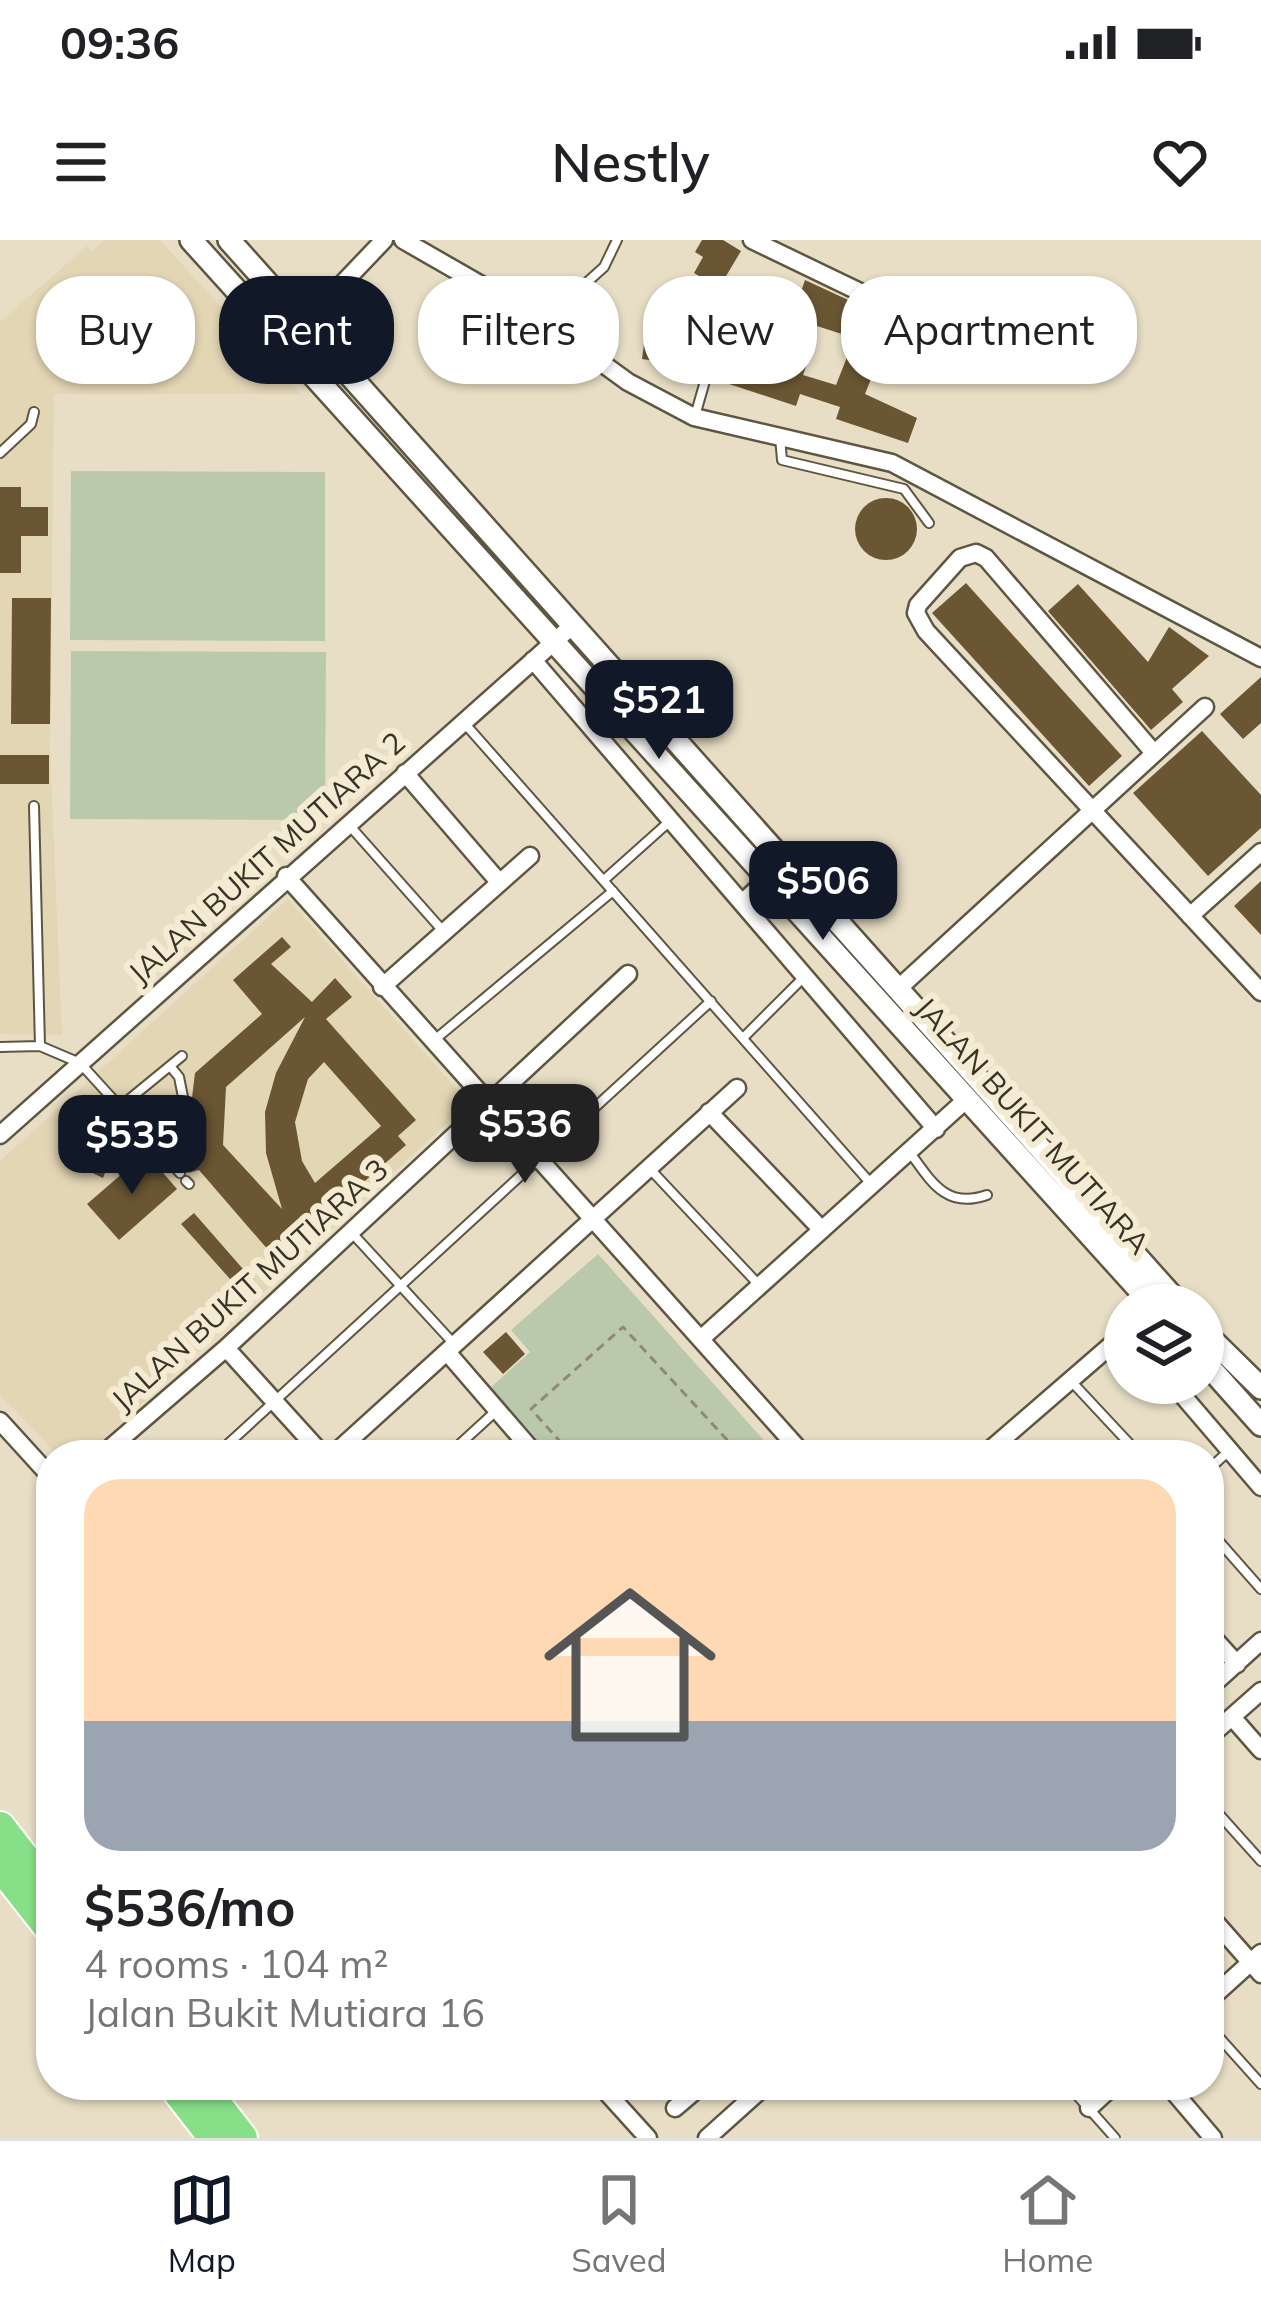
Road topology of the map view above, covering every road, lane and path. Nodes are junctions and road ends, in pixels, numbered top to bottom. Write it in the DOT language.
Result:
graph roads {
  1 [pos="191,240"];
  2 [pos="229,240"];
  3 [pos="403,240"];
  4 [pos="617,240"];
  5 [pos="752,240"];
  6 [pos="378,242"];
  7 [pos="223,276"];
  8 [pos="262,276"];
  9 [pos="347,276"];
  10 [pos="466,276"];
  11 [pos="594,276"];
  12 [pos="841,283"];
  13 [pos="619,375"];
  14 [pos="319,384"];
  15 [pos="359,384"];
  16 [pos="706,384"];
  17 [pos="34,412"];
  18 [pos="694,417"];
  19 [pos="780,435"];
  20 [pos="0,453"];
  21 [pos="929,523"];
  22 [pos="573,626"];
  23 [pos="553,643"];
  24 [pos="1261,658"];
  25 [pos="532,660"];
  26 [pos="1205,706"];
  27 [pos="462,721"];
  28 [pos="1154,752"];
  29 [pos="405,772"];
  30 [pos="34,806"];
  31 [pos="1092,808"];
  32 [pos="671,820"];
  33 [pos="349,825"];
  34 [pos="1261,852"];
  35 [pos="530,856"];
  36 [pos="787,861"];
  37 [pos="286,876"];
  38 [pos="604,880"];
  39 [pos="768,880"];
  40 [pos="499,882"];
  41 [pos="613,891"];
  42 [pos="742,903"];
  43 [pos="1190,916"];
  44 [pos="444,932"];
  45 [pos="628,974"];
  46 [pos="805,976"];
  47 [pos="901,986"];
  48 [pos="382,987"];
  49 [pos="866,988"];
  50 [pos="1261,992"];
  51 [pos="711,1001"];
  52 [pos="902,1028"];
  53 [pos="742,1038"];
  54 [pos="431,1043"];
  55 [pos="40,1046"];
  56 [pos="0,1047"];
  57 [pos="182,1056"];
  58 [pos="80,1063"];
  59 [pos="170,1066"];
  60 [pos="737,1088"];
  61 [pos="968,1098"];
  62 [pos="184,1102"];
  63 [pos="121,1106"];
  64 [pos="487,1106"];
  65 [pos="709,1112"];
  66 [pos="183,1123"];
  67 [pos="936,1130"];
  68 [pos="0,1135"];
  69 [pos="159,1150"];
  70 [pos="910,1152"];
  71 [pos="538,1162"];
  72 [pos="648,1166"];
  73 [pos="185,1179"];
  74 [pos="874,1187"];
  75 [pos="988,1195"];
  76 [pos="593,1220"];
  77 [pos="822,1230"];
  78 [pos="351,1232"];
  79 [pos="1147,1284"];
  80 [pos="1149,1284"];
  81 [pos="401,1286"];
  82 [pos="760,1286"];
  83 [pos="703,1337"];
  84 [pos="226,1348"];
  85 [pos="451,1349"];
  86 [pos="1104,1351"];
  87 [pos="1224,1352"];
  88 [pos="1070,1380"];
  89 [pos="1224,1384"];
  90 [pos="1261,1388"];
  91 [pos="276,1402"];
  92 [pos="1190,1404"];
  93 [pos="497,1410"];
  94 [pos="0,1421"];
  95 [pos="1261,1425"];
  96 [pos="119,1440"];
  97 [pos="233,1440"];
  98 [pos="310,1440"];
  99 [pos="350,1440"];
  100 [pos="464,1440"];
  101 [pos="523,1440"];
  102 [pos="559,1440"];
  103 [pos="727,1440"];
  104 [pos="791,1440"];
  105 [pos="1001,1440"];
  106 [pos="1126,1440"];
  107 [pos="1221,1440"];
  108 [pos="1224,1443"];
  109 [pos="1230,1450"];
  110 [pos="1224,1455"];
  111 [pos="36,1461"];
  112 [pos="1261,1487"];
  113 [pos="1224,1548"];
  114 [pos="1261,1589"];
  115 [pos="1261,1641"];
  116 [pos="1224,1650"];
  117 [pos="1237,1664"];
  118 [pos="1224,1675"];
  119 [pos="1261,1691"];
  120 [pos="1232,1717"];
  121 [pos="1224,1724"];
  122 [pos="1261,1750"];
  123 [pos="1224,1820"];
  124 [pos="0,1827"];
  125 [pos="1261,1861"];
  126 [pos="0,1865"];
  127 [pos="36,1874"];
  128 [pos="36,1911"];
  129 [pos="1224,1930"];
  130 [pos="1258,1964"];
  131 [pos="1224,1989"];
  132 [pos="1224,2043"];
  133 [pos="1261,2084"];
  134 [pos="185,2100"];
  135 [pos="213,2100"];
  136 [pos="614,2100"];
  137 [pos="684,2100"];
  138 [pos="749,2100"];
  139 [pos="1082,2100"];
  140 [pos="1098,2100"];
  141 [pos="1181,2100"];
  142 [pos="675,2108"];
  143 [pos="1089,2108"];
  144 [pos="214,2138"];
  145 [pos="242,2138"];
  146 [pos="648,2138"];
  147 [pos="707,2138"];
  148 [pos="1115,2138"];
  149 [pos="1213,2138"];
  1 -- 7 [label="street, JALAN BUKIT MUTIARA"];
  2 -- 8 [label="street, JALAN BUKIT MUTIARA"];
  3 -- 10 [label="street"];
  4 -- 11 [label="lane"];
  5 -- 12 [label="street"];
  6 -- 9 [label="street"];
  13 -- 18 [label="street"];
  14 -- 23 [label="street, JALAN BUKIT MUTIARA"];
  15 -- 22 [label="street, JALAN BUKIT MUTIARA"];
  16 -- 18 [label="lane"];
  17 -- 20 [label="lane"];
  18 -- 19 [label="street"];
  19 -- 21 [label="lane"];
  19 -- 24 [label="street"];
  22 -- 23 [label="street, JALAN BUKIT MUTIARA 2"];
  22 -- 36 [label="street, JALAN BUKIT MUTIARA"];
  23 -- 25 [label="street, JALAN BUKIT MUTIARA 2"];
  23 -- 39 [label="street, JALAN BUKIT MUTIARA"];
  25 -- 27 [label="street, JALAN BUKIT MUTIARA 2"];
  25 -- 32 [label="street"];
  26 -- 28 [label="street"];
  27 -- 29 [label="street, JALAN BUKIT MUTIARA 2"];
  27 -- 38 [label="lane"];
  28 -- 31 [label="street"];
  28 -- 31 [label="street"];
  29 -- 33 [label="street, JALAN BUKIT MUTIARA 2"];
  29 -- 40 [label="street"];
  30 -- 55 [label="lane"];
  31 -- 43 [label="street"];
  31 -- 47 [label="street"];
  32 -- 38 [label="lane"];
  32 -- 42 [label="street"];
  33 -- 37 [label="street, JALAN BUKIT MUTIARA 2"];
  33 -- 44 [label="lane"];
  34 -- 43 [label="street"];
  35 -- 40 [label="street"];
  36 -- 39 [label="street"];
  36 -- 47 [label="street, JALAN BUKIT MUTIARA"];
  37 -- 48 [label="street"];
  37 -- 58 [label="street, JALAN BUKIT MUTIARA 2"];
  38 -- 41 [label="lane"];
  39 -- 42 [label="street"];
  39 -- 49 [label="street, JALAN BUKIT MUTIARA"];
  40 -- 44 [label="street"];
  41 -- 51 [label="lane"];
  41 -- 54 [label="lane"];
  42 -- 46 [label="street"];
  43 -- 50 [label="street"];
  44 -- 48 [label="street"];
  45 -- 64 [label="street, JALAN BUKIT MUTIARA 3"];
  46 -- 53 [label="lane"];
  46 -- 67 [label="street"];
  47 -- 49 [label="street"];
  47 -- 52 [label="street"];
  47 -- 80 [label="street, JALAN BUKIT MUTIARA"];
  48 -- 54 [label="street"];
  49 -- 52 [label="street, JALAN BUKIT MUTIARA"];
  51 -- 53 [label="lane"];
  51 -- 71 [label="lane"];
  52 -- 61 [label="street, JALAN BUKIT MUTIARA"];
  53 -- 74 [label="lane"];
  54 -- 64 [label="street"];
  55 -- 56 [label="lane"];
  55 -- 58 [label="lane"];
  57 -- 59 [label="lane"];
  58 -- 63 [label="lane"];
  58 -- 68 [label="street, JALAN BUKIT MUTIARA 2"];
  59 -- 62 [label="lane"];
  59 -- 63 [label="lane"];
  60 -- 65 [label="street"];
  61 -- 67 [label="street"];
  61 -- 79 [label="street, JALAN BUKIT MUTIARA"];
  63 -- 69 [label="lane"];
  64 -- 71 [label="street"];
  64 -- 78 [label="street, JALAN BUKIT MUTIARA 3"];
  65 -- 72 [label="street"];
  65 -- 77 [label="street"];
  66 -- 69 [label="lane"];
  67 -- 70 [label="street"];
  69 -- 73 [label="lane"];
  70 -- 74 [label="street"];
  70 -- 75 [label="lane"];
  71 -- 76 [label="street"];
  71 -- 81 [label="lane"];
  72 -- 76 [label="street"];
  72 -- 82 [label="lane"];
  74 -- 77 [label="street"];
  76 -- 83 [label="street"];
  76 -- 85 [label="street"];
  77 -- 82 [label="street"];
  78 -- 81 [label="lane"];
  78 -- 84 [label="street, JALAN BUKIT MUTIARA 3"];
  81 -- 85 [label="lane"];
  81 -- 91 [label="lane"];
  82 -- 83 [label="street"];
  83 -- 104 [label="street"];
  84 -- 91 [label="street"];
  84 -- 96 [label="street, JALAN BUKIT MUTIARA 3"];
  85 -- 93 [label="street"];
  85 -- 99 [label="street"];
  86 -- 88 [label="street"];
  87 -- 90 [label="street"];
  88 -- 105 [label="street"];
  88 -- 106 [label="lane"];
  89 -- 95 [label="street"];
  91 -- 97 [label="lane"];
  91 -- 98 [label="street"];
  92 -- 107 [label="street"];
  93 -- 100 [label="lane"];
  93 -- 101 [label="street"];
  94 -- 111 [label="street"];
  102 -- 103 [label="path"];
  108 -- 109 [label="street"];
  109 -- 110 [label="lane"];
  109 -- 112 [label="street"];
  113 -- 114 [label="lane"];
  115 -- 117 [label="street"];
  116 -- 117 [label="street"];
  117 -- 118 [label="street"];
  119 -- 120 [label="street"];
  120 -- 121 [label="street"];
  120 -- 122 [label="street"];
  123 -- 125 [label="lane"];
  124 -- 127 [label="highway"];
  126 -- 128 [label="highway"];
  129 -- 130 [label="street"];
  130 -- 131 [label="street"];
  132 -- 133 [label="lane"];
  134 -- 144 [label="highway"];
  135 -- 145 [label="highway"];
  136 -- 146 [label="street"];
  137 -- 142 [label="street"];
  138 -- 147 [label="street"];
  139 -- 143 [label="lane"];
  140 -- 143 [label="street"];
  141 -- 149 [label="street"];
  143 -- 148 [label="lane"];
}
